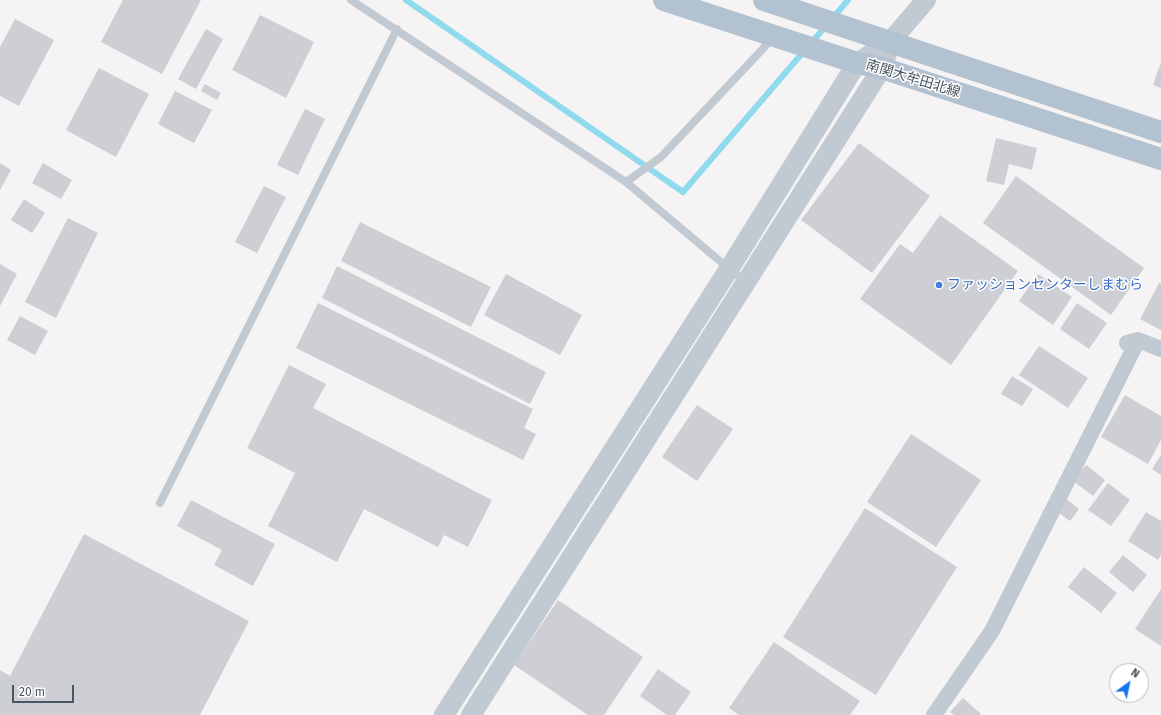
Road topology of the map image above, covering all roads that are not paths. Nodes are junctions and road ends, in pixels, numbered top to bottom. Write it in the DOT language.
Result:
graph roads {
  1 [pos="351,0"];
  2 [pos="664,0"];
  3 [pos="764,0"];
  4 [pos="926,0"];
  5 [pos="397,29"];
  6 [pos="775,36"];
  7 [pos="890,42"];
  8 [pos="857,63"];
  9 [pos="882,68"];
  10 [pos="1161,132"];
  11 [pos="1161,159"];
  12 [pos="626,182"];
  13 [pos="729,269"];
  14 [pos="746,283"];
  15 [pos="1161,349"];
  16 [pos="160,503"];
  17 [pos="444,715"];
  18 [pos="471,715"];
  19 [pos="934,715"];
  1 -- 5 [label="lane"];
  2 -- 6 [label="main road, 南関大牟田北線"];
  3 -- 7 [label="main road, 南関大牟田北線"];
  4 -- 7 [label="street"];
  5 -- 12 [label="lane"];
  5 -- 16 [label="lane"];
  6 -- 8 [label="main road, 南関大牟田北線"];
  6 -- 12 [label="lane"];
  7 -- 8 [label="street"];
  7 -- 9 [label="street"];
  7 -- 10 [label="main road, 南関大牟田北線"];
  8 -- 9 [label="main road, 南関大牟田北線"];
  8 -- 13 [label="street"];
  9 -- 11 [label="main road, 南関大牟田北線"];
  9 -- 14 [label="street"];
  12 -- 13 [label="lane"];
  13 -- 14 [label="lane"];
  13 -- 17 [label="street"];
  14 -- 18 [label="street"];
  15 -- 19 [label="street"];
}
